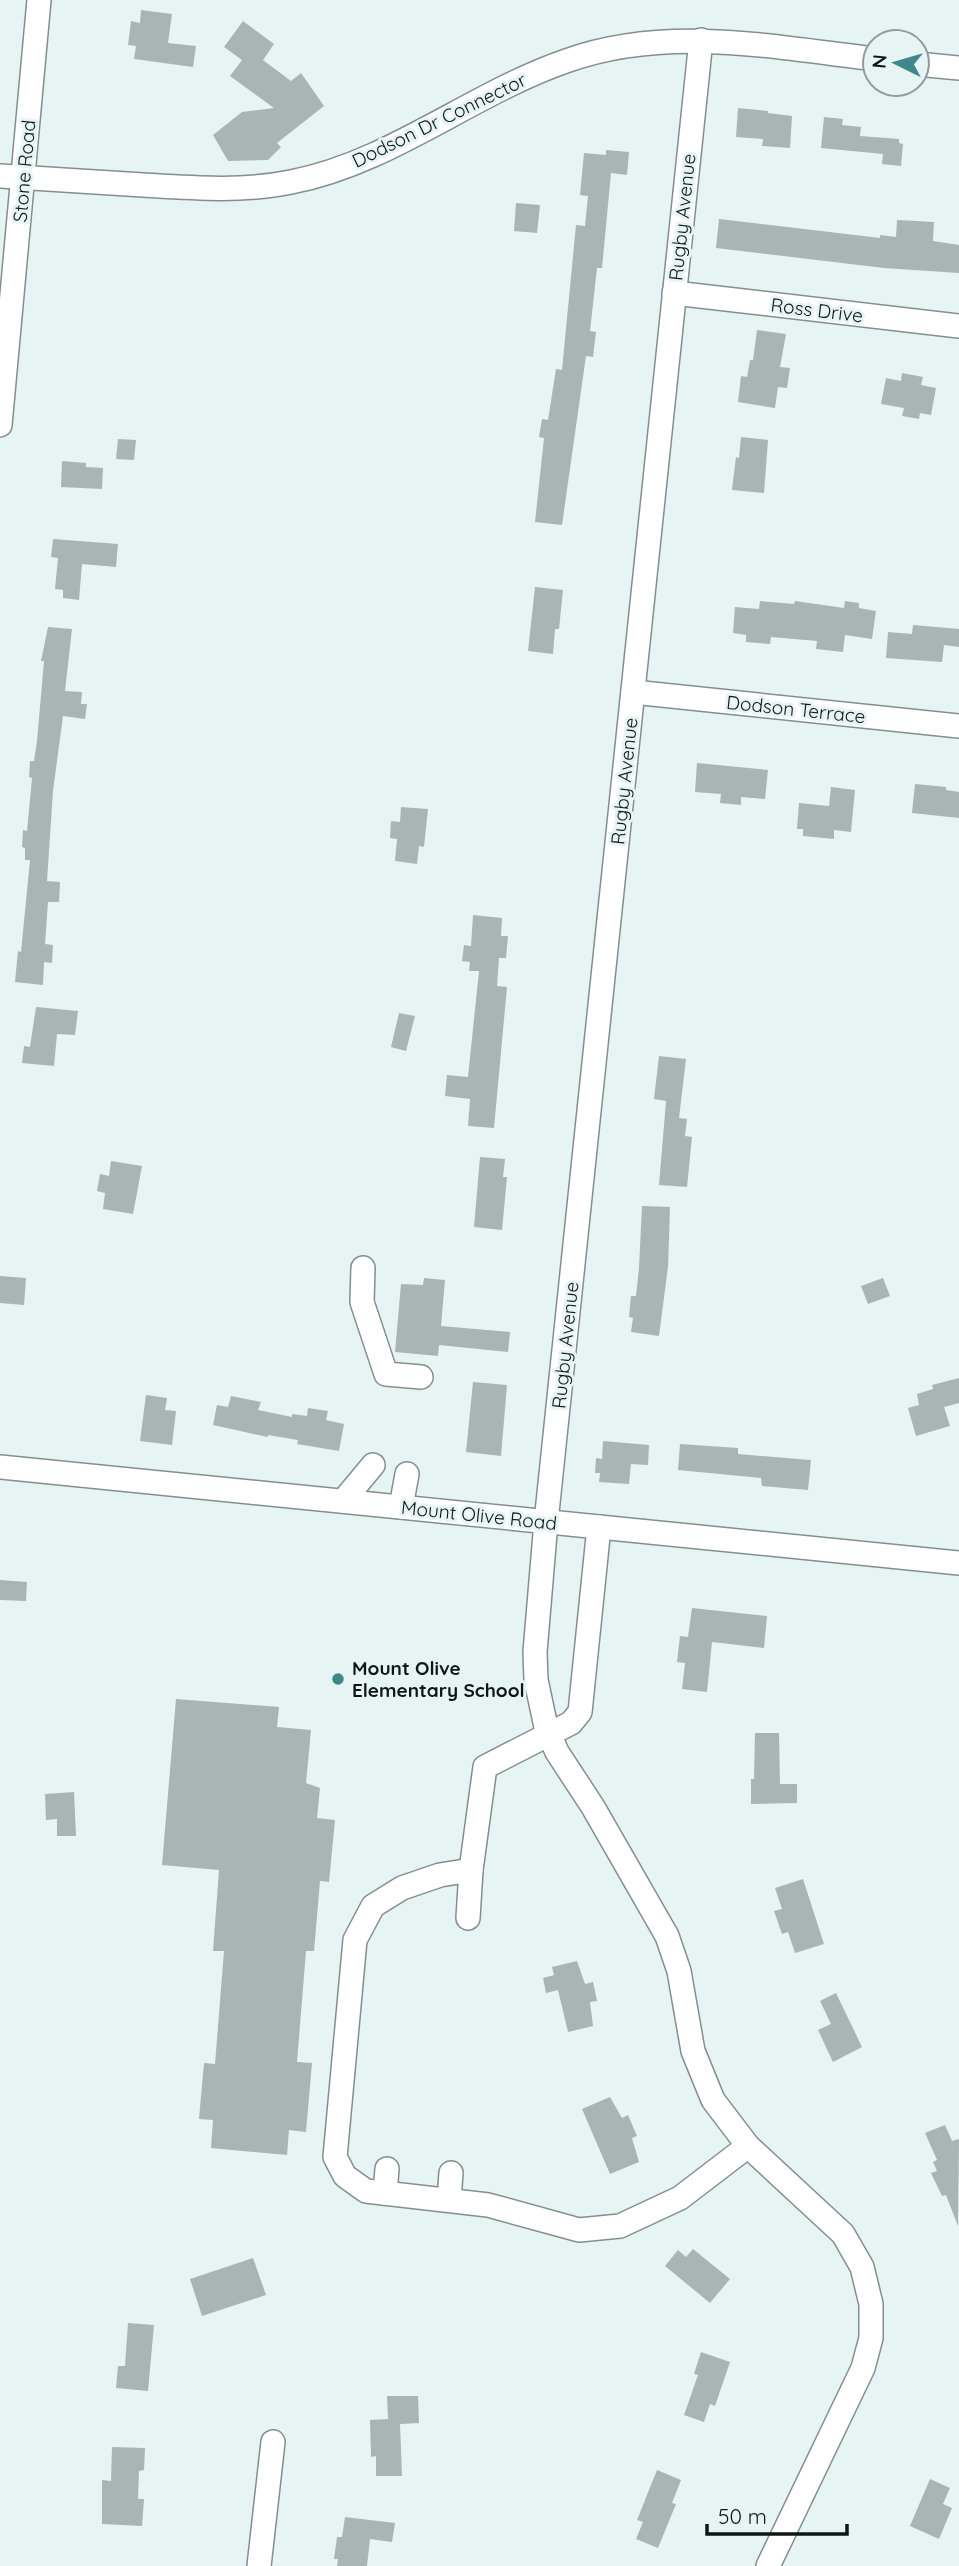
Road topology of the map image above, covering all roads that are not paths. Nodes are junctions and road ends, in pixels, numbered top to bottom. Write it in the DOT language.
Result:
graph roads {
  1 [pos="39,0"];
  2 [pos="701,40"];
  3 [pos="861,57"];
  4 [pos="931,65"];
  5 [pos="959,68"];
  6 [pos="11,177"];
  7 [pos="674,293"];
  8 [pos="959,326"];
  9 [pos="0,425"];
  10 [pos="633,692"];
  11 [pos="959,726"];
  12 [pos="363,1268"];
  13 [pos="421,1377"];
  14 [pos="373,1465"];
  15 [pos="0,1467"];
  16 [pos="407,1474"];
  17 [pos="342,1502"];
  18 [pos="401,1507"];
  19 [pos="546,1522"];
  20 [pos="599,1527"];
  21 [pos="959,1563"];
  22 [pos="550,1734"];
  23 [pos="471,1870"];
  24 [pos="468,1918"];
  25 [pos="748,2146"];
  26 [pos="387,2169"];
  27 [pos="451,2173"];
  28 [pos="385,2193"];
  29 [pos="449,2200"];
  30 [pos="273,2442"];
  31 [pos="259,2566"];
  32 [pos="768,2566"];
  1 -- 6 [label="street, Stone Road"];
  2 -- 3 [label="street, Dodson Dr Connector"];
  2 -- 6 [label="street, Dodson Dr Connector"];
  2 -- 7 [label="street, Rugby Avenue"];
  4 -- 5 [label="street"];
  6 -- 9 [label="street, Stone Road"];
  7 -- 8 [label="street, Ross Drive"];
  7 -- 10 [label="street, Rugby Avenue"];
  10 -- 11 [label="street, Dodson Terrace"];
  10 -- 19 [label="street, Rugby Avenue"];
  12 -- 13 [label="street"];
  14 -- 17 [label="street"];
  15 -- 17 [label="street, Mount Olive Road"];
  16 -- 18 [label="street"];
  17 -- 18 [label="street, Mount Olive Road"];
  18 -- 19 [label="street, Mount Olive Road"];
  19 -- 20 [label="street, Mount Olive Road"];
  19 -- 22 [label="street, Rugby Avenue"];
  20 -- 21 [label="street, Mount Olive Road"];
  20 -- 22 [label="street"];
  22 -- 23 [label="street"];
  22 -- 25 [label="street, Rugby Avenue"];
  23 -- 24 [label="street"];
  23 -- 28 [label="street"];
  25 -- 29 [label="street"];
  25 -- 32 [label="street, Rugby Avenue"];
  26 -- 28 [label="street"];
  27 -- 29 [label="street"];
  28 -- 29 [label="street"];
  30 -- 31 [label="street"];
}
